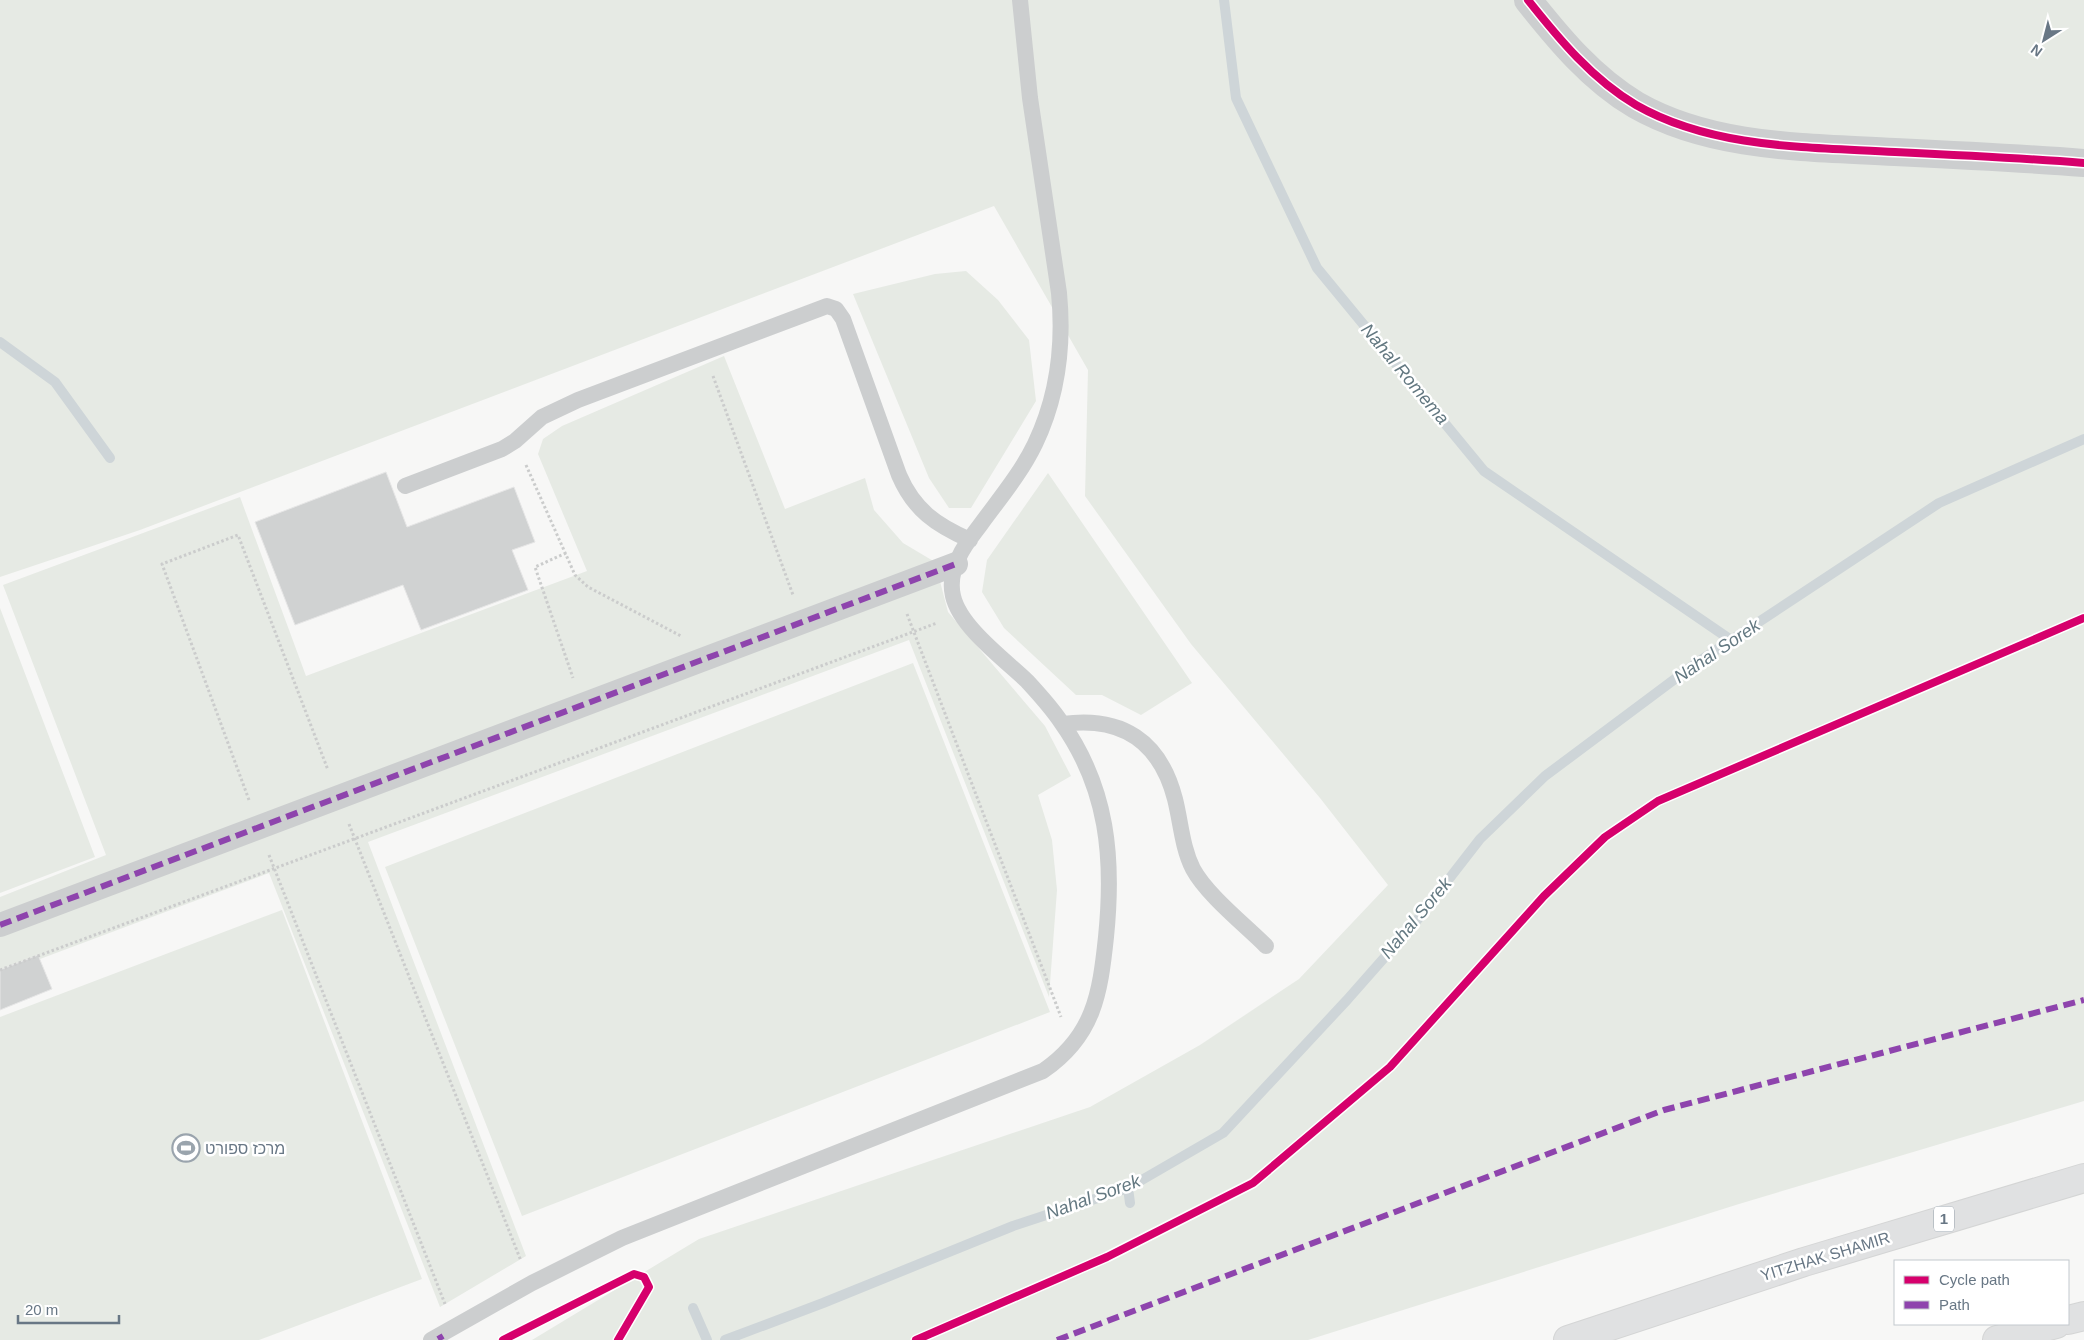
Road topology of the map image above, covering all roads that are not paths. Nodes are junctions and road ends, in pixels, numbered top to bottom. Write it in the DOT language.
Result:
graph roads {
  1 [pos="1020,0"];
  2 [pos="1528,0"];
  3 [pos="2084,163"];
  4 [pos="405,486"];
  5 [pos="970,540"];
  6 [pos="956,564"];
  7 [pos="1063,724"];
  8 [pos="0,925"];
  9 [pos="1266,946"];
  10 [pos="2084,1178"];
  11 [pos="2084,1316"];
  12 [pos="2069,1320"];
  13 [pos="2052,1325"];
  14 [pos="431,1340"];
  15 [pos="1568,1340"];
  16 [pos="1997,1340"];
  1 -- 5 [label="lane"];
  2 -- 3 [label="street"];
  4 -- 5 [label="lane"];
  5 -- 6 [label="lane"];
  6 -- 7 [label="lane"];
  6 -- 8 [label="street"];
  7 -- 9 [label="lane"];
  7 -- 14 [label="lane"];
  10 -- 15 [label="highway, YITZHAK SHAMIR / 1"];
  11 -- 12 [label="highway"];
  13 -- 16 [label="highway"];
}
